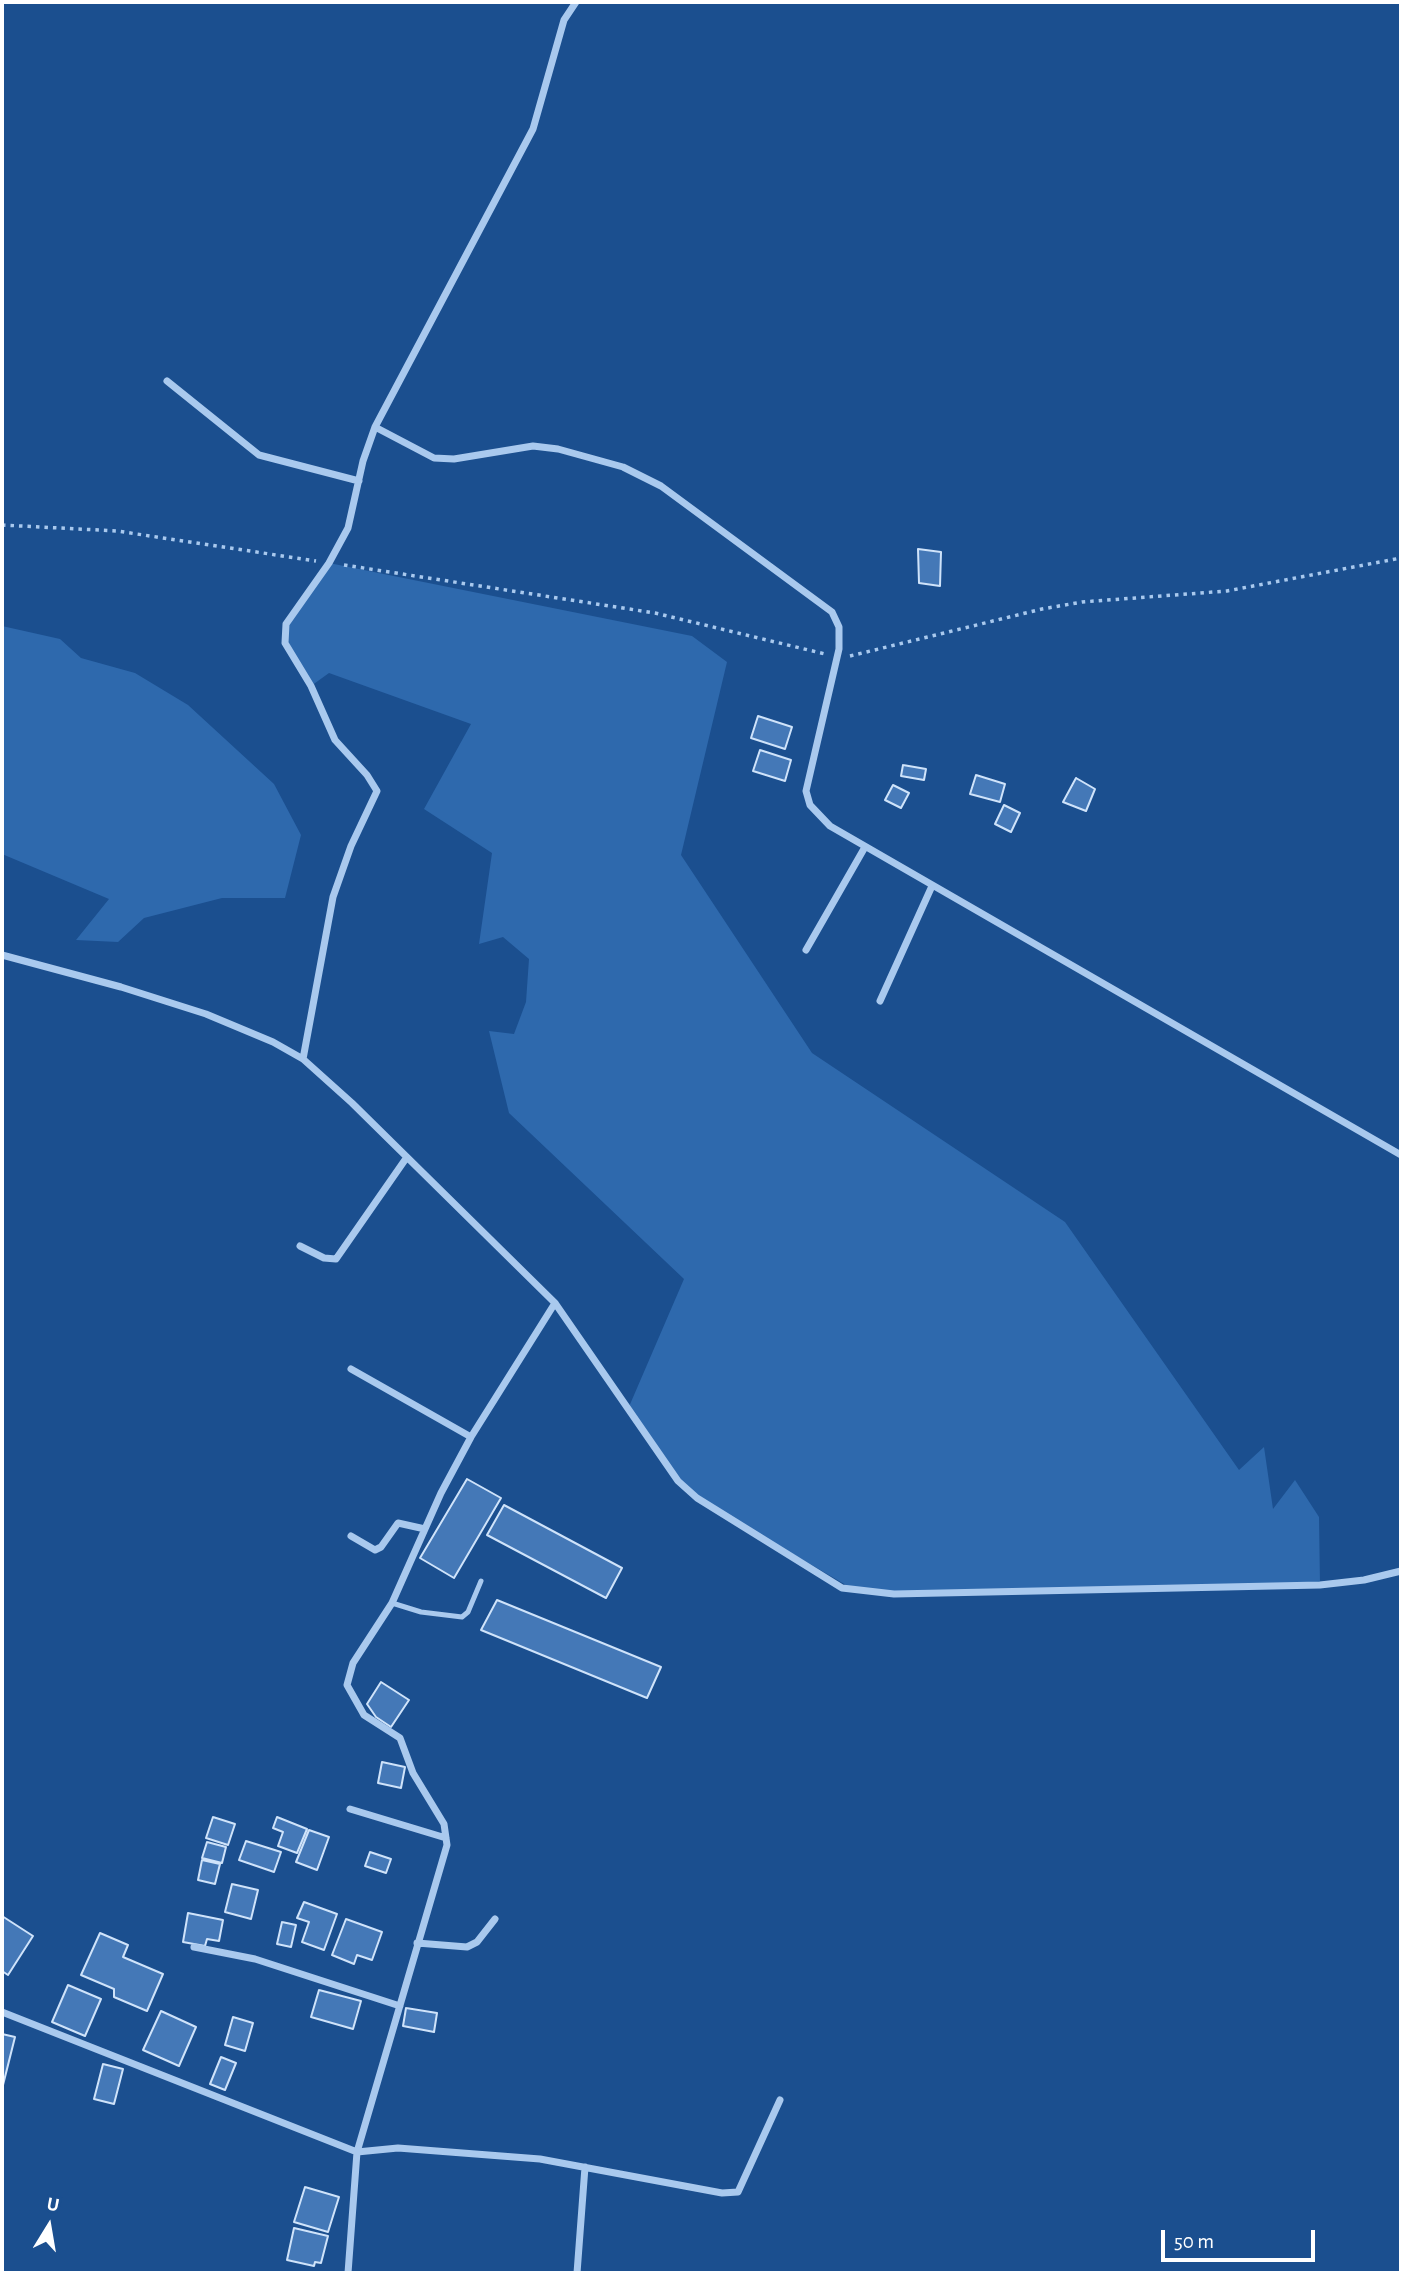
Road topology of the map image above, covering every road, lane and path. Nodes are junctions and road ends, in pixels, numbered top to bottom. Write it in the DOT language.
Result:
graph roads {
  1 [pos="576,2"];
  2 [pos="167,382"];
  3 [pos="375,428"];
  4 [pos="359,481"];
  5 [pos="2,525"];
  6 [pos="1401,558"];
  7 [pos="329,563"];
  8 [pos="839,653"];
  9 [pos="865,847"];
  10 [pos="933,886"];
  11 [pos="806,950"];
  12 [pos="2,956"];
  13 [pos="880,1002"];
  14 [pos="303,1059"];
  15 [pos="1401,1155"];
  16 [pos="407,1157"];
  17 [pos="300,1246"];
  18 [pos="555,1303"];
  19 [pos="351,1369"];
  20 [pos="471,1437"];
  21 [pos="425,1529"];
  22 [pos="351,1536"];
  23 [pos="1401,1571"];
  24 [pos="481,1581"];
  25 [pos="392,1603"];
  26 [pos="350,1809"];
  27 [pos="446,1838"];
  28 [pos="495,1919"];
  29 [pos="417,1943"];
  30 [pos="194,1947"];
  31 [pos="400,2006"];
  32 [pos="2,2012"];
  33 [pos="780,2100"];
  34 [pos="357,2152"];
  35 [pos="585,2167"];
  36 [pos="348,2273"];
  37 [pos="577,2273"];
  1 -- 3 [label="street"];
  2 -- 4 [label="street"];
  3 -- 4 [label="street"];
  3 -- 8 [label="street"];
  4 -- 7 [label="street"];
  5 -- 7 [label="path"];
  6 -- 8 [label="path"];
  7 -- 8 [label="path"];
  7 -- 14 [label="street"];
  8 -- 9 [label="street"];
  9 -- 10 [label="street"];
  9 -- 11 [label="street"];
  10 -- 13 [label="street"];
  10 -- 15 [label="street"];
  12 -- 14 [label="street"];
  14 -- 16 [label="street"];
  16 -- 17 [label="street"];
  16 -- 18 [label="street"];
  18 -- 20 [label="street"];
  18 -- 23 [label="street"];
  19 -- 20 [label="street"];
  20 -- 21 [label="street"];
  21 -- 22 [label="street"];
  21 -- 25 [label="street"];
  24 -- 25 [label="lane"];
  25 -- 27 [label="street"];
  26 -- 27 [label="street"];
  27 -- 29 [label="street"];
  28 -- 29 [label="street"];
  29 -- 31 [label="street"];
  30 -- 31 [label="street"];
  31 -- 34 [label="street"];
  32 -- 34 [label="street"];
  33 -- 35 [label="street"];
  34 -- 35 [label="street"];
  34 -- 36 [label="street"];
  35 -- 37 [label="street"];
}
